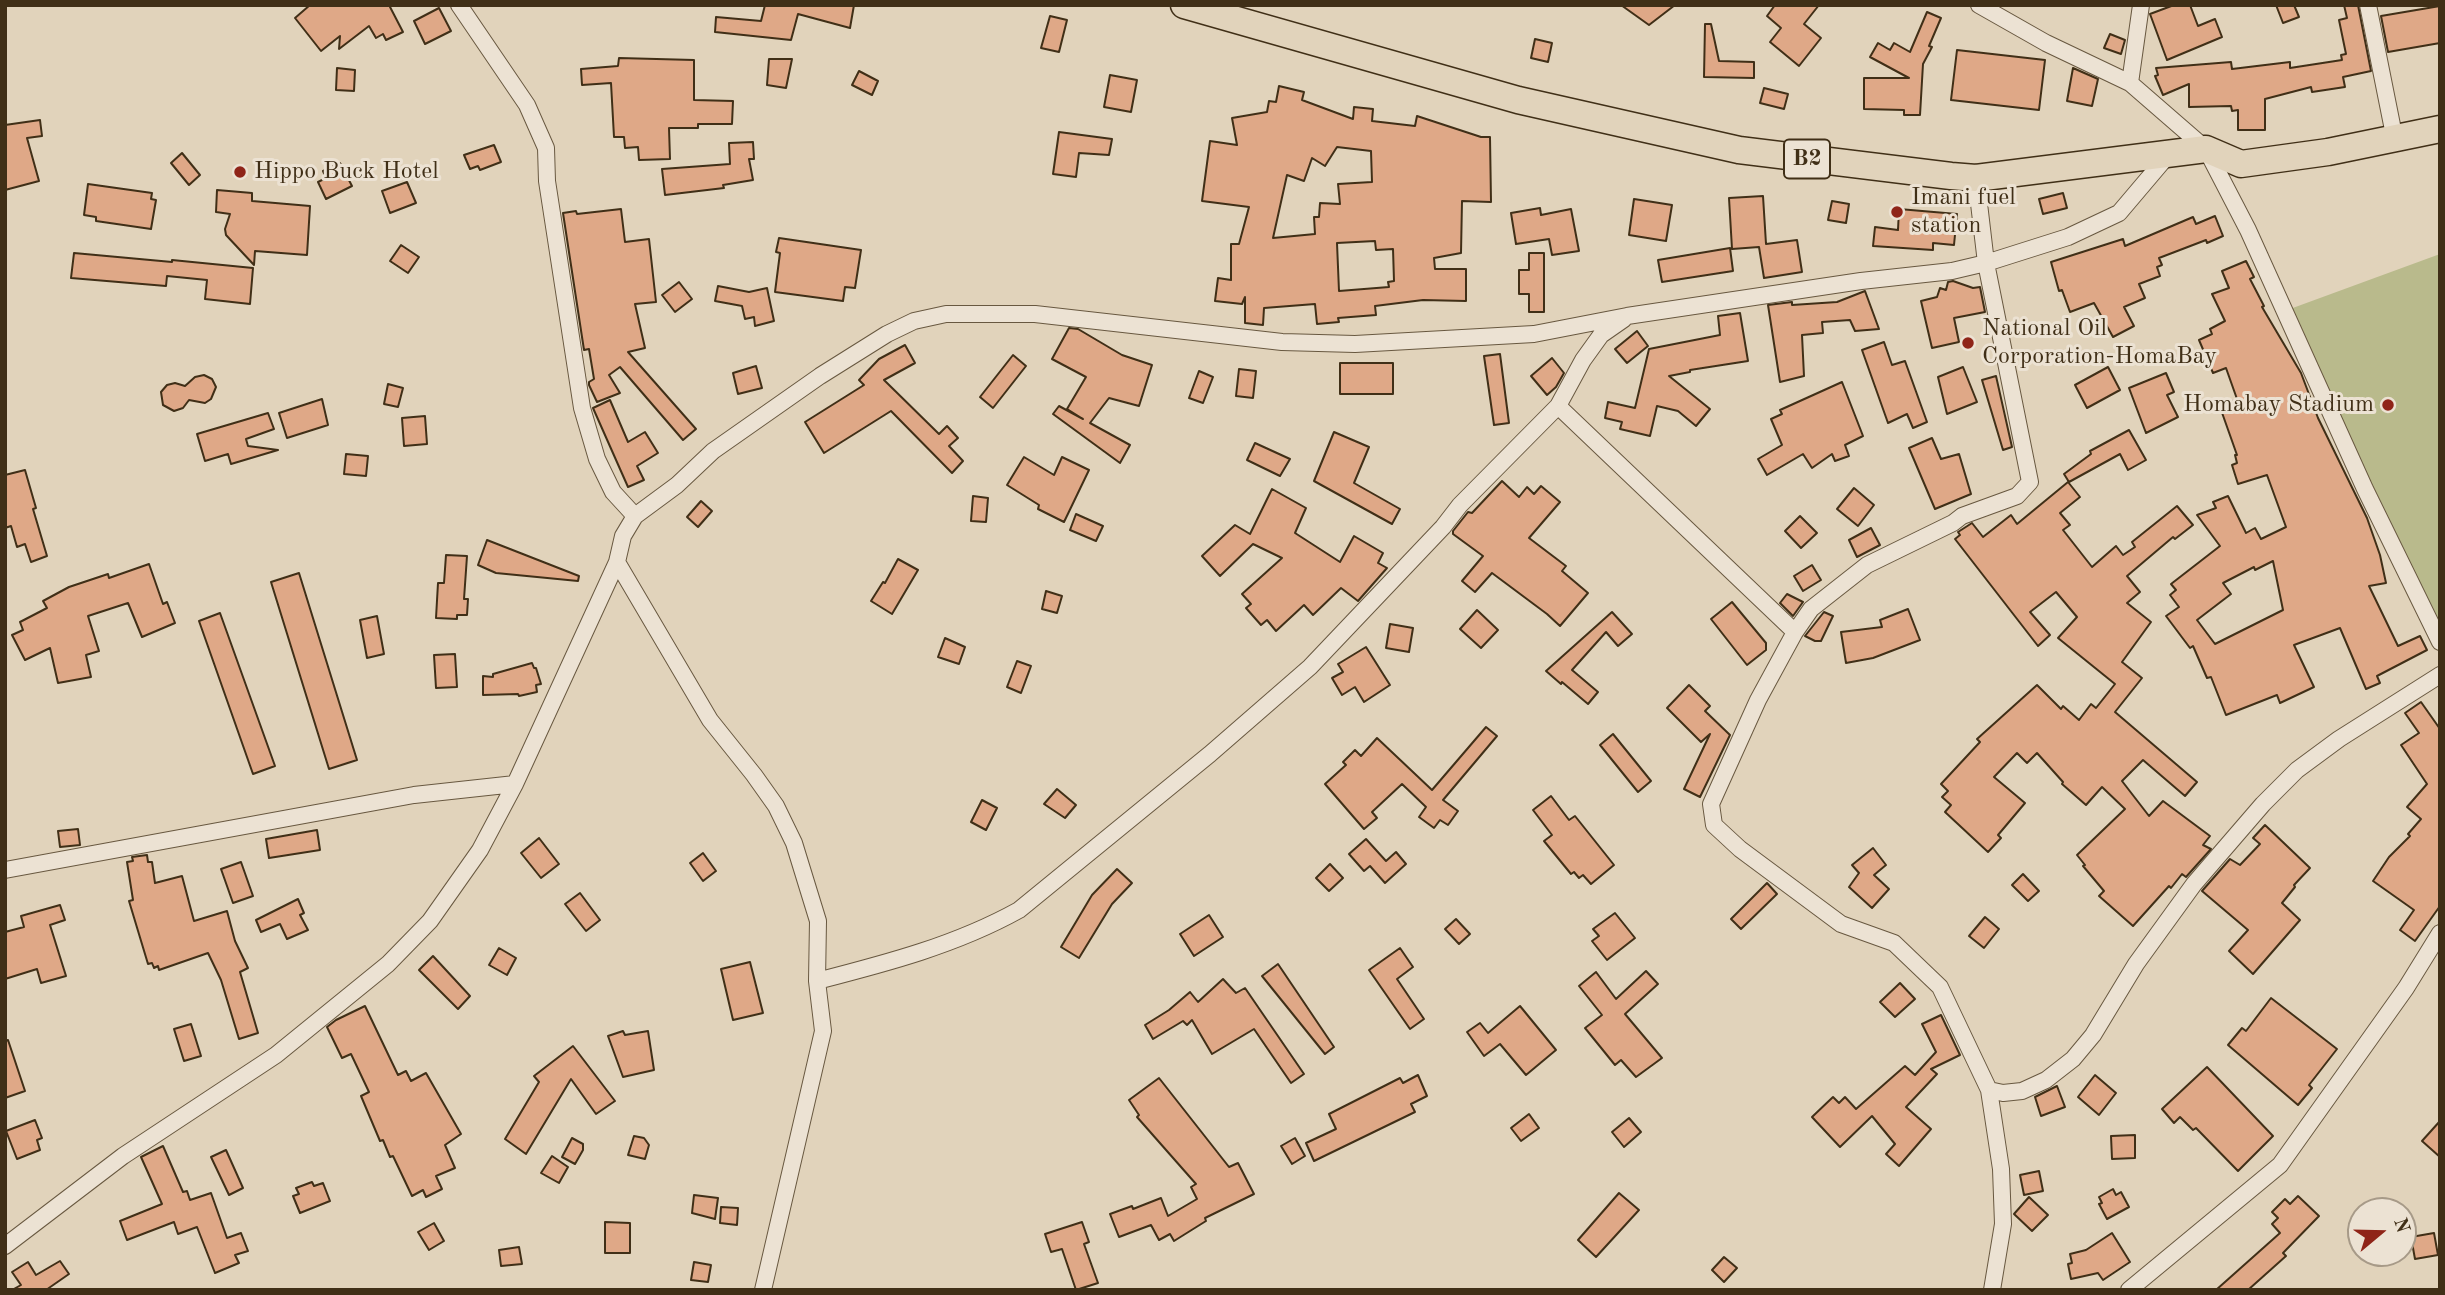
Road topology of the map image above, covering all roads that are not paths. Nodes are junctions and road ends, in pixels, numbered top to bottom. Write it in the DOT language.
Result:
graph roads {
  1 [pos="459,5"];
  2 [pos="1184,5"];
  3 [pos="1979,5"];
  4 [pos="2141,5"];
  5 [pos="2368,5"];
  6 [pos="2130,83"];
  7 [pos="2440,129"];
  8 [pos="2395,139"];
  9 [pos="2206,149"];
  10 [pos="2169,154"];
  11 [pos="1976,178"];
  12 [pos="1986,263"];
  13 [pos="1627,316"];
  14 [pos="1558,406"];
  15 [pos="635,516"];
  16 [pos="617,562"];
  17 [pos="1795,632"];
  18 [pos="2440,642"];
  19 [pos="2440,675"];
  20 [pos="515,784"];
  21 [pos="5,870"];
  22 [pos="2440,933"];
  23 [pos="817,981"];
  24 [pos="1989,1090"];
  25 [pos="5,1246"];
  26 [pos="763,1290"];
  27 [pos="1992,1290"];
  28 [pos="2129,1290"];
  1 -- 15 [label="street"];
  2 -- 11 [label="highway, B2"];
  3 -- 6 [label="street"];
  4 -- 6 [label="street"];
  5 -- 8 [label="street"];
  6 -- 9 [label="street"];
  7 -- 8 [label="highway"];
  8 -- 9 [label="highway"];
  9 -- 10 [label="highway, B2"];
  9 -- 18 [label="street"];
  10 -- 11 [label="highway, B2"];
  10 -- 12 [label="street"];
  11 -- 12 [label="street"];
  12 -- 13 [label="street"];
  12 -- 17 [label="street"];
  13 -- 14 [label="street"];
  13 -- 15 [label="street"];
  14 -- 17 [label="street"];
  14 -- 23 [label="street"];
  15 -- 16 [label="street"];
  16 -- 20 [label="street"];
  16 -- 23 [label="street"];
  17 -- 24 [label="street"];
  19 -- 24 [label="street"];
  20 -- 21 [label="street"];
  20 -- 25 [label="street"];
  22 -- 28 [label="street"];
  23 -- 26 [label="street"];
  24 -- 27 [label="street"];
}
